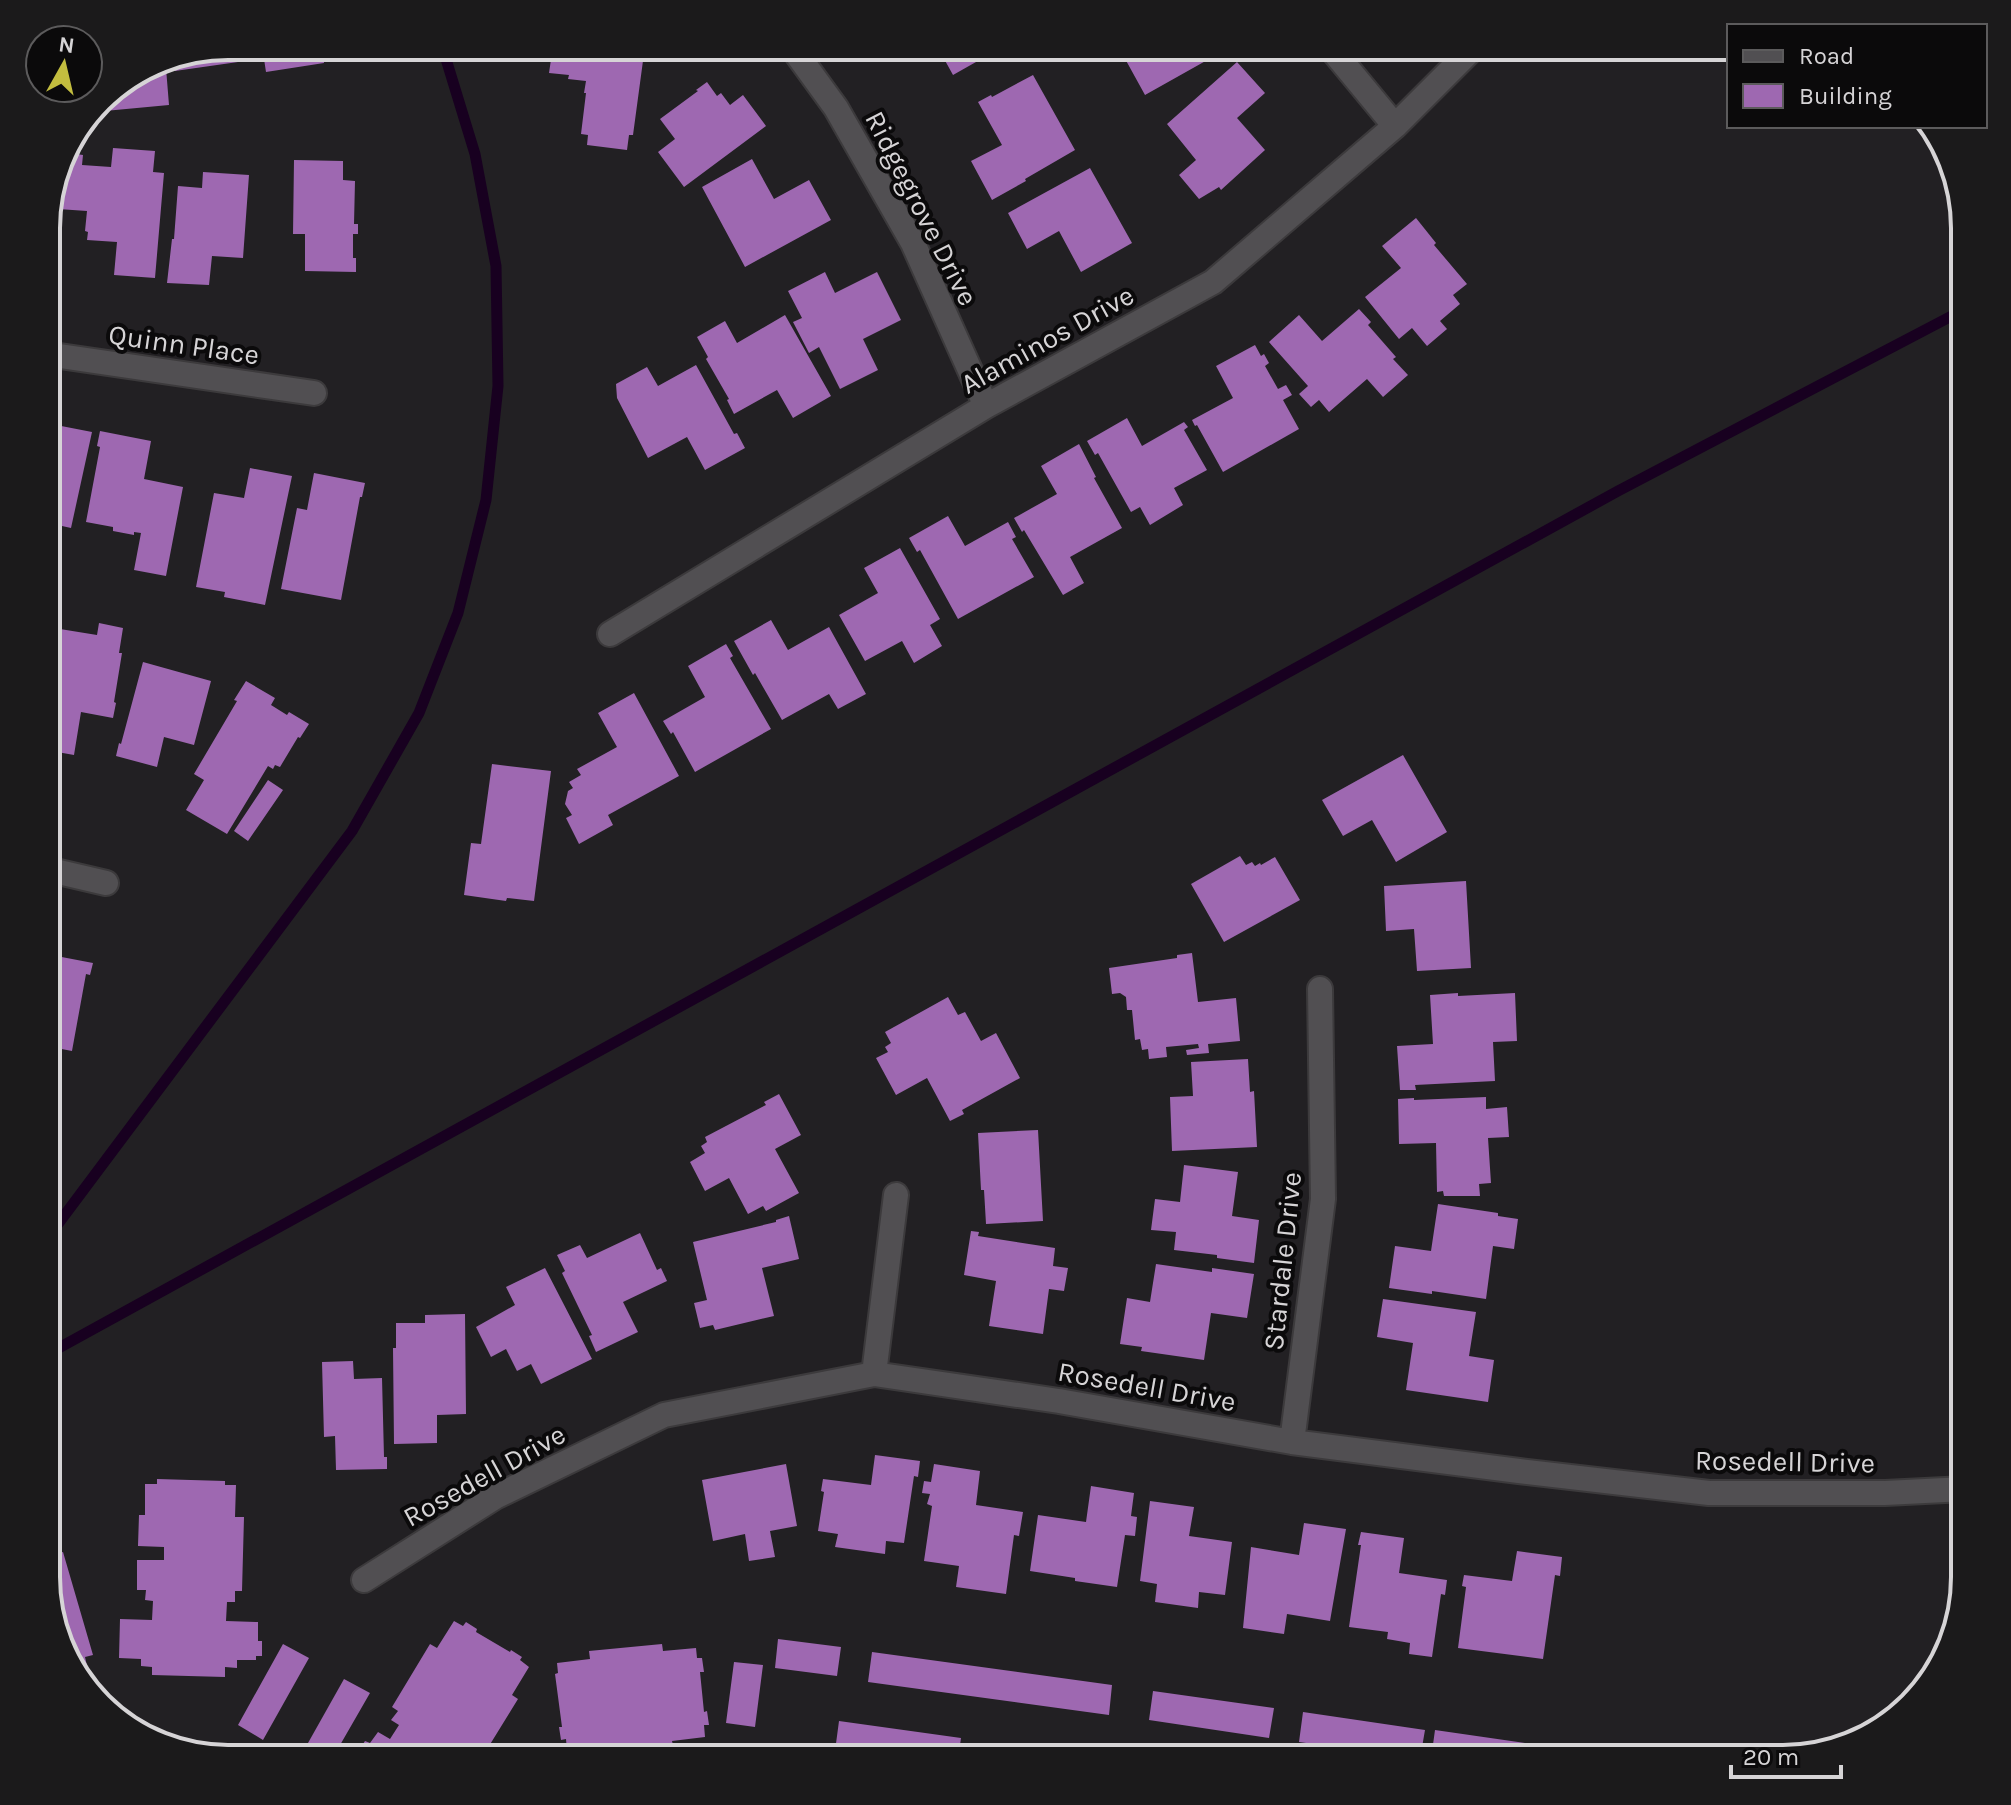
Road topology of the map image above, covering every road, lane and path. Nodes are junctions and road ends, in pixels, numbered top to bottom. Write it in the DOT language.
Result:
graph roads {
  1 [pos="801,60"];
  2 [pos="1341,60"];
  3 [pos="1461,60"];
  4 [pos="1395,126"];
  5 [pos="60,356"];
  6 [pos="314,393"];
  7 [pos="986,406"];
  8 [pos="610,634"];
  9 [pos="60,872"];
  10 [pos="106,883"];
  11 [pos="1320,989"];
  12 [pos="896,1195"];
  13 [pos="874,1374"];
  14 [pos="1292,1442"];
  15 [pos="1951,1490"];
  16 [pos="364,1580"];
  1 -- 7 [label="street, Ridgegrove Drive"];
  2 -- 4 [label="street"];
  3 -- 4 [label="street, Alaminos Drive"];
  4 -- 7 [label="street, Alaminos Drive"];
  5 -- 6 [label="street, Quinn Place"];
  7 -- 8 [label="street, Alaminos Drive"];
  9 -- 10 [label="street"];
  11 -- 14 [label="street, Stardale Drive"];
  12 -- 13 [label="street"];
  13 -- 14 [label="street, Rosedell Drive"];
  13 -- 16 [label="street, Rosedell Drive"];
  14 -- 15 [label="street, Rosedell Drive"];
}
